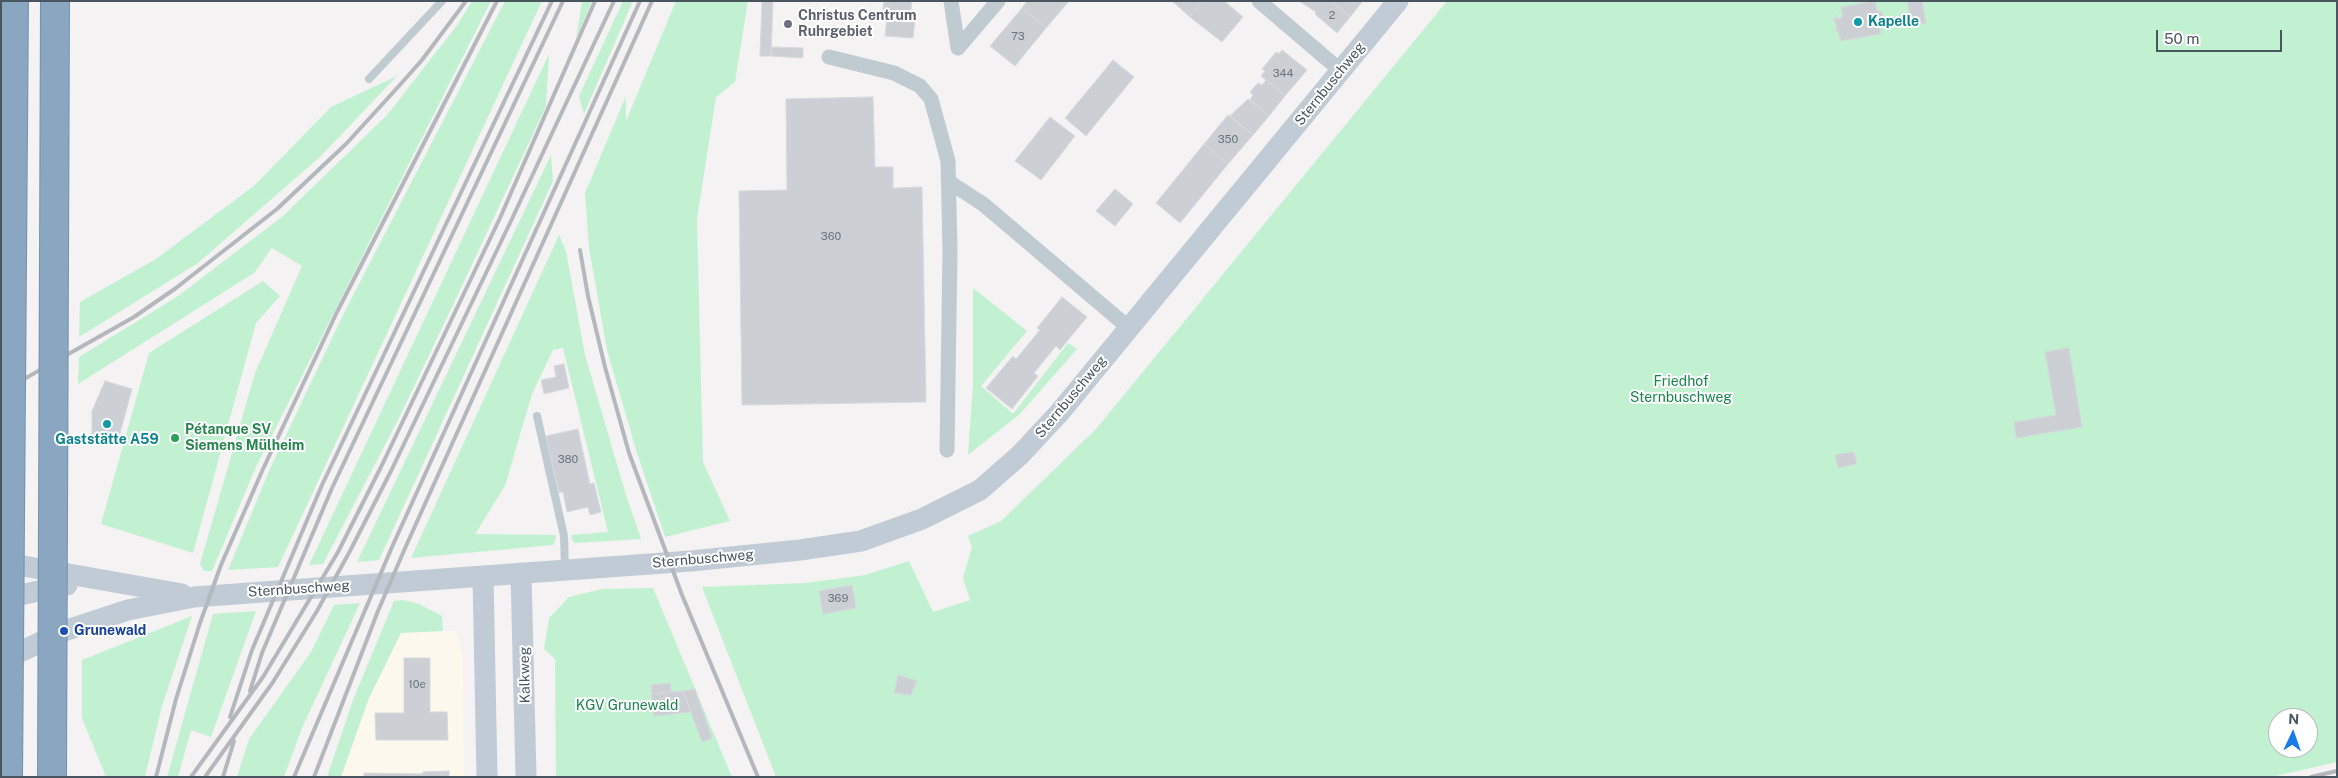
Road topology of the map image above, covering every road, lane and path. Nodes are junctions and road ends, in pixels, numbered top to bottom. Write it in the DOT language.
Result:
graph roads {
  1 [pos="14,1"];
  2 [pos="55,1"];
  3 [pos="442,1"];
  4 [pos="952,1"];
  5 [pos="1259,1"];
  6 [pos="1398,1"];
  7 [pos="990,4"];
  8 [pos="829,58"];
  9 [pos="1341,71"];
  10 [pos="370,80"];
  11 [pos="949,182"];
  12 [pos="1129,328"];
  13 [pos="537,416"];
  14 [pos="947,450"];
  15 [pos="1,562"];
  16 [pos="565,570"];
  17 [pos="522,573"];
  18 [pos="483,576"];
  19 [pos="97,580"];
  20 [pos="194,597"];
  21 [pos="1,599"];
  22 [pos="1,661"];
  23 [pos="8,777"];
  24 [pos="52,777"];
  25 [pos="487,777"];
  26 [pos="526,777"];
  1 -- 23 [label="highway, bridge"];
  2 -- 24 [label="highway, bridge"];
  3 -- 10 [label="lane"];
  4 -- 7 [label="street"];
  5 -- 9 [label="street"];
  6 -- 9 [label="main road, Sternbuschweg"];
  8 -- 11 [label="street"];
  9 -- 12 [label="main road, Sternbuschweg"];
  11 -- 12 [label="street"];
  11 -- 14 [label="street"];
  12 -- 16 [label="main road, Sternbuschweg"];
  13 -- 16 [label="lane"];
  15 -- 19 [label="main road, Sternbuschweg"];
  16 -- 17 [label="main road, Sternbuschweg"];
  17 -- 18 [label="main road, Sternbuschweg"];
  17 -- 26 [label="main road, Kalkweg"];
  18 -- 20 [label="main road, Sternbuschweg"];
  18 -- 25 [label="main road"];
  19 -- 20 [label="main road, Sternbuschweg"];
  19 -- 21 [label="main road, Sternbuschweg"];
  20 -- 22 [label="main road, Sternbuschweg"];
}
